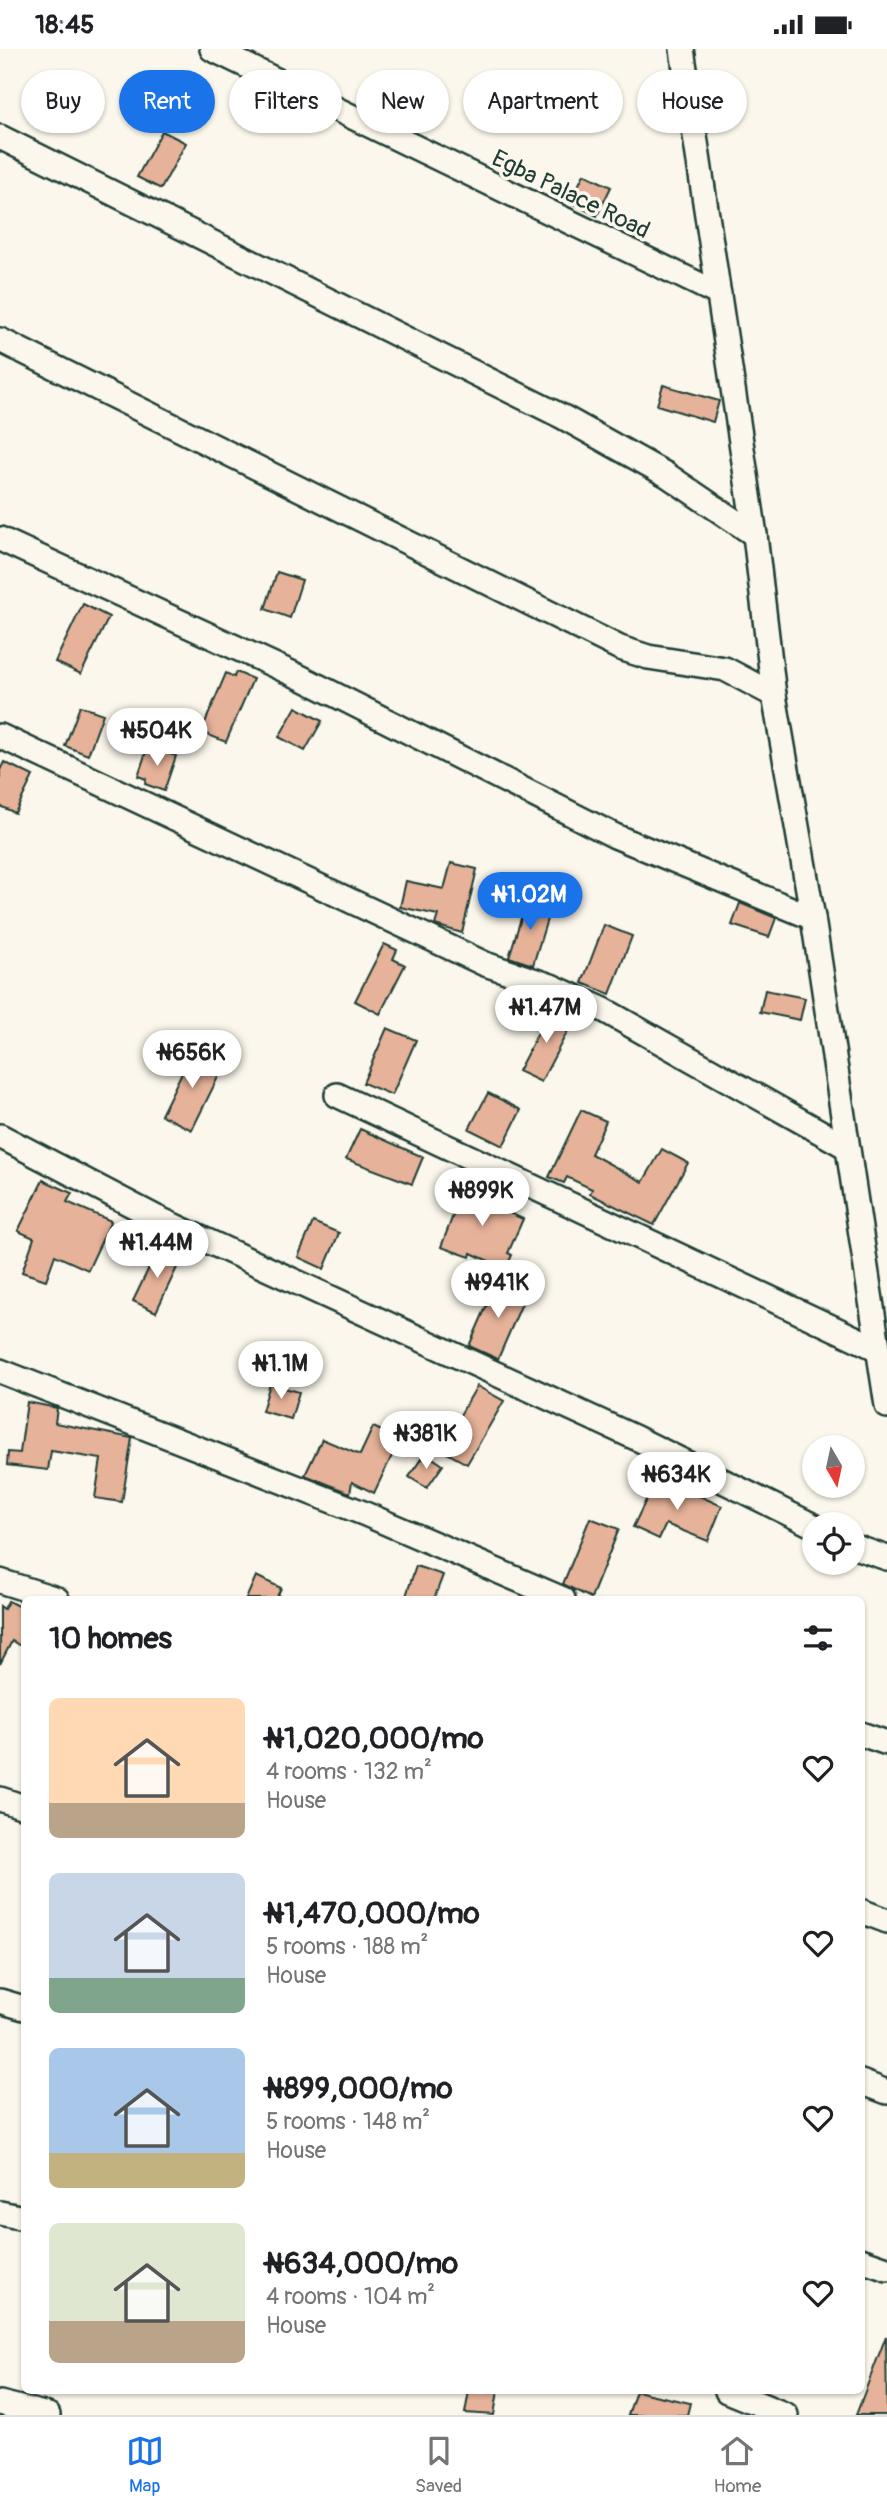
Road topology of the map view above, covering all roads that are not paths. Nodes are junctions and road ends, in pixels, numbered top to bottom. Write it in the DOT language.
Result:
graph roads {
  1 [pos="212,49"];
  2 [pos="682,49"];
  3 [pos="0,137"];
  4 [pos="719,295"];
  5 [pos="0,340"];
  6 [pos="755,535"];
  7 [pos="0,539"];
  8 [pos="774,695"];
  9 [pos="0,736"];
  10 [pos="813,918"];
  11 [pos="337,1095"];
  12 [pos="0,1136"];
  13 [pos="848,1147"];
  14 [pos="878,1349"];
  15 [pos="0,1371"];
  16 [pos="887,1406"];
  17 [pos="802,1520"];
  18 [pos="865,1551"];
  19 [pos="887,1559"];
  20 [pos="0,1581"];
  21 [pos="48,1596"];
  22 [pos="556,1596"];
  23 [pos="865,1735"];
  24 [pos="887,1743"];
  25 [pos="0,1800"];
  26 [pos="21,1806"];
  27 [pos="865,1913"];
  28 [pos="887,1921"];
  29 [pos="0,2001"];
  30 [pos="21,2007"];
  31 [pos="865,2084"];
  32 [pos="887,2092"];
  33 [pos="0,2213"];
  34 [pos="21,2217"];
  35 [pos="865,2261"];
  36 [pos="887,2269"];
  37 [pos="734,2394"];
  38 [pos="0,2403"];
  39 [pos="48,2415"];
  40 [pos="786,2415"];
  1 -- 4 [label="street, Egba Palace Road"];
  2 -- 4 [label="street"];
  3 -- 6 [label="street"];
  4 -- 6 [label="street"];
  5 -- 8 [label="street"];
  6 -- 8 [label="street"];
  7 -- 10 [label="street"];
  8 -- 10 [label="street"];
  9 -- 13 [label="street"];
  10 -- 13 [label="street"];
  11 -- 14 [label="street"];
  12 -- 17 [label="street"];
  13 -- 14 [label="street"];
  14 -- 16 [label="street"];
  15 -- 22 [label="street"];
  18 -- 19 [label="street"];
  20 -- 21 [label="street"];
  23 -- 24 [label="street"];
  25 -- 26 [label="street"];
  27 -- 28 [label="street"];
  29 -- 30 [label="street"];
  31 -- 32 [label="street"];
  33 -- 34 [label="street"];
  35 -- 36 [label="street"];
  37 -- 40 [label="street"];
  38 -- 39 [label="street"];
}
